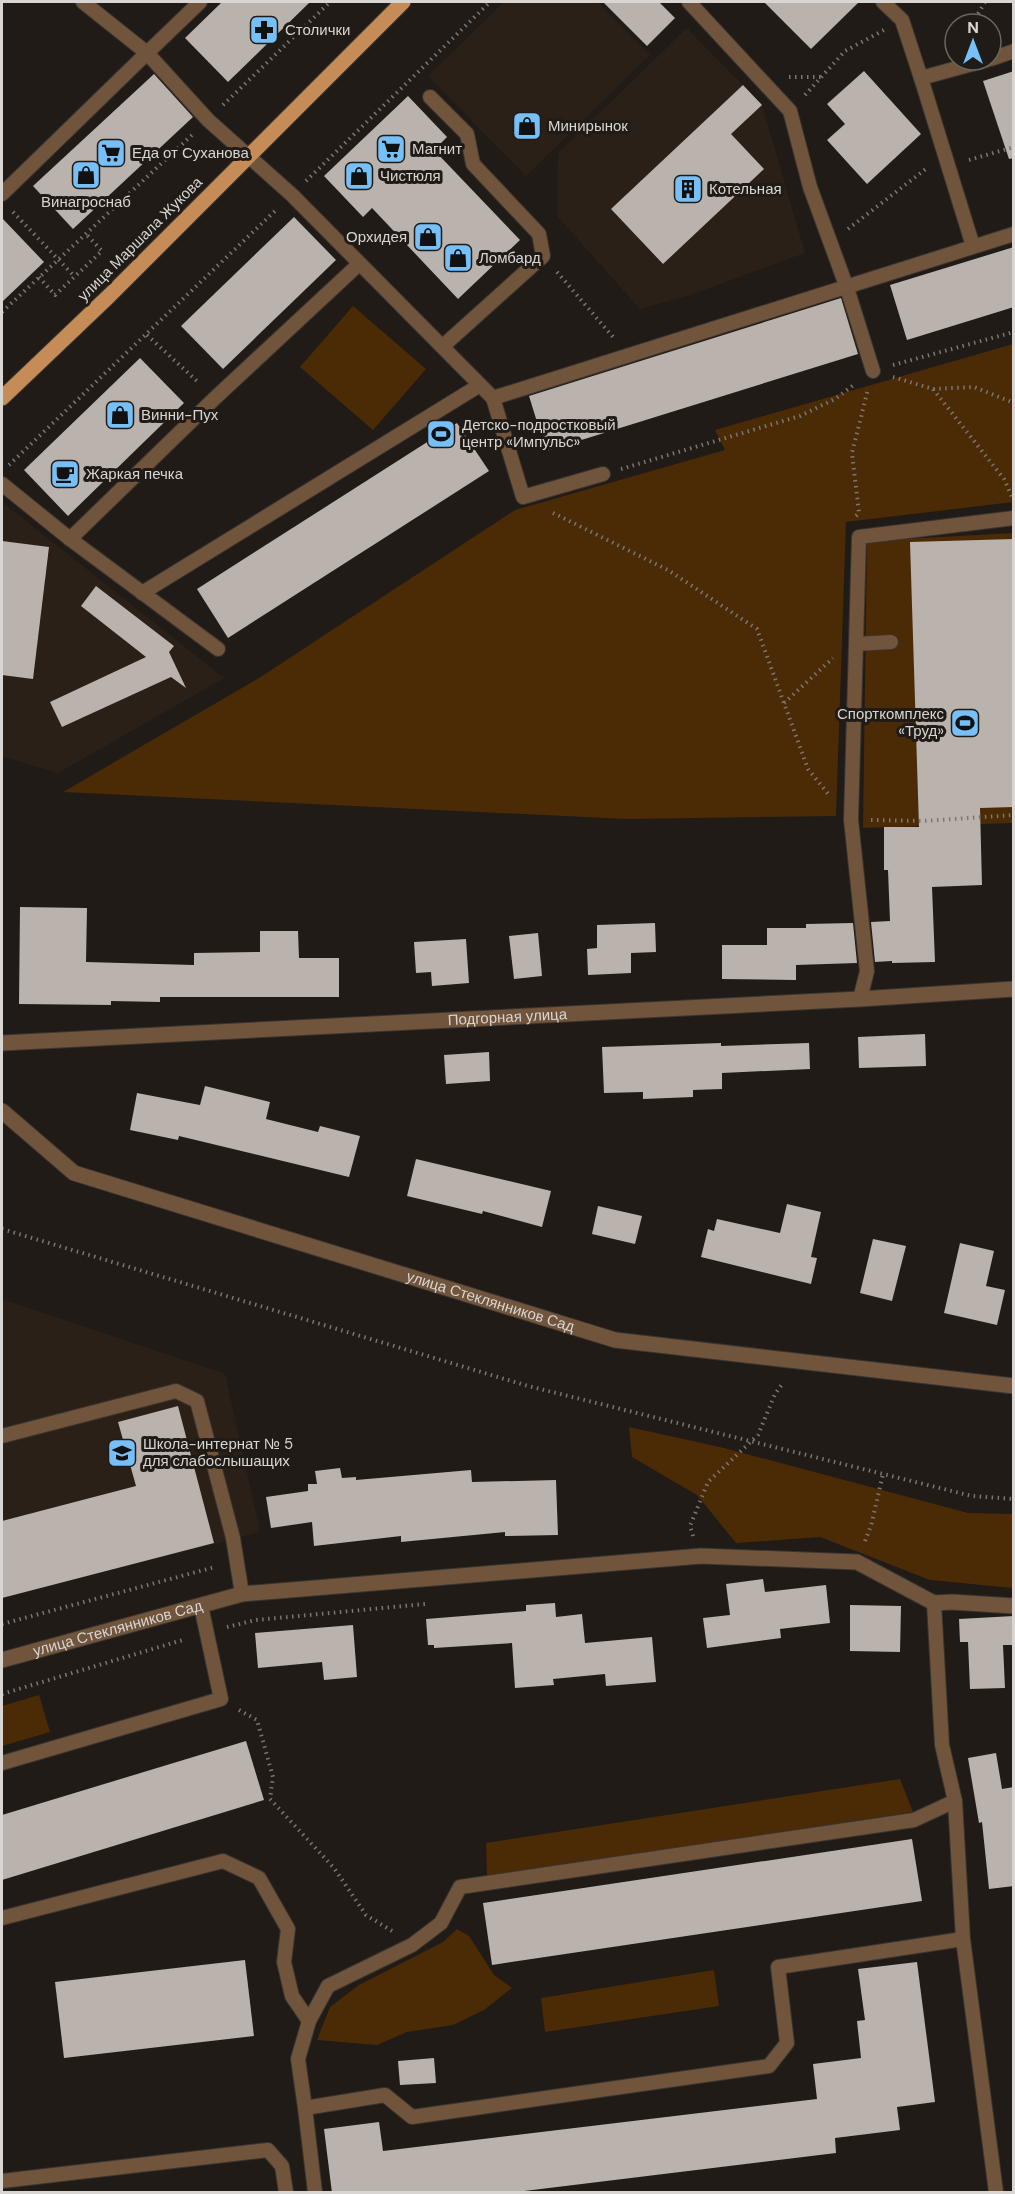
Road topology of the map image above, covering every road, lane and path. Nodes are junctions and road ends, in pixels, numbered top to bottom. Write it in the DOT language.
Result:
graph roads {
  1 [pos="83,2"];
  2 [pos="201,2"];
  3 [pos="403,2"];
  4 [pos="490,2"];
  5 [pos="689,2"];
  6 [pos="883,2"];
  7 [pos="902,20"];
  8 [pos="147,52"];
  9 [pos="943,72"];
  10 [pos="921,78"];
  11 [pos="430,97"];
  12 [pos="790,111"];
  13 [pos="1014,147"];
  14 [pos="250,156"];
  15 [pos="946,161"];
  16 [pos="2,194"];
  17 [pos="292,195"];
  18 [pos="10,208"];
  19 [pos="1014,234"];
  20 [pos="831,242"];
  21 [pos="973,246"];
  22 [pos="543,256"];
  23 [pos="58,260"];
  24 [pos="359,264"];
  25 [pos="39,277"];
  26 [pos="75,277"];
  27 [pos="847,288"];
  28 [pos="2,312"];
  29 [pos="1014,332"];
  30 [pos="147,335"];
  31 [pos="443,346"];
  32 [pos="629,356"];
  33 [pos="873,371"];
  34 [pos="480,385"];
  35 [pos="933,389"];
  36 [pos="2,398"];
  37 [pos="215,398"];
  38 [pos="493,398"];
  39 [pos="1014,403"];
  40 [pos="2,471"];
  41 [pos="603,474"];
  42 [pos="2,484"];
  43 [pos="522,497"];
  44 [pos="1014,500"];
  45 [pos="1014,518"];
  46 [pos="70,539"];
  47 [pos="142,593"];
  48 [pos="891,642"];
  49 [pos="856,644"];
  50 [pos="218,649"];
  51 [pos="1014,815"];
  52 [pos="851,820"];
  53 [pos="1014,989"];
  54 [pos="860,999"];
  55 [pos="2,1043"];
  56 [pos="2,1111"];
  57 [pos="2,1229"];
  58 [pos="799,1361"];
  59 [pos="1014,1386"];
  60 [pos="2,1436"];
  61 [pos="752,1442"];
  62 [pos="883,1474"];
  63 [pos="1014,1499"];
  64 [pos="701,1556"];
  65 [pos="237,1561"];
  66 [pos="857,1562"];
  67 [pos="242,1594"];
  68 [pos="934,1603"];
  69 [pos="432,1604"];
  70 [pos="201,1605"];
  71 [pos="1014,1606"];
  72 [pos="2,1624"];
  73 [pos="207,1632"];
  74 [pos="2,1660"];
  75 [pos="2,1694"];
  76 [pos="221,1699"];
  77 [pos="2,1763"];
  78 [pos="955,1801"];
  79 [pos="2,1918"];
  80 [pos="963,1939"];
  81 [pos="412,1945"];
  82 [pos="309,2022"];
  83 [pos="305,2108"];
  84 [pos="2,2181"];
  85 [pos="286,2193"];
  86 [pos="315,2193"];
  87 [pos="996,2193"];
  1 -- 8 [label="lane"];
  2 -- 8 [label="lane"];
  3 -- 14 [label="main road, улица Маршала Жукова"];
  4 -- 17 [label="path"];
  5 -- 12 [label="lane"];
  6 -- 7 [label="lane"];
  7 -- 10 [label="lane"];
  7 -- 12 [label="path"];
  8 -- 14 [label="lane"];
  8 -- 16 [label="lane"];
  9 -- 10 [label="lane"];
  10 -- 15 [label="lane"];
  11 -- 22 [label="lane"];
  12 -- 20 [label="lane"];
  13 -- 15 [label="path"];
  14 -- 17 [label="lane"];
  14 -- 36 [label="main road, улица Маршала Жукова"];
  15 -- 20 [label="path"];
  15 -- 21 [label="lane"];
  17 -- 24 [label="lane"];
  17 -- 30 [label="path"];
  18 -- 23 [label="path"];
  19 -- 21 [label="lane"];
  20 -- 27 [label="lane"];
  21 -- 27 [label="lane"];
  22 -- 31 [label="lane"];
  22 -- 32 [label="path"];
  23 -- 25 [label="path"];
  23 -- 26 [label="path"];
  23 -- 26 [label="path"];
  24 -- 31 [label="lane"];
  24 -- 37 [label="lane"];
  25 -- 26 [label="path"];
  25 -- 28 [label="path"];
  27 -- 32 [label="lane"];
  27 -- 33 [label="lane"];
  29 -- 33 [label="path"];
  30 -- 37 [label="path"];
  30 -- 40 [label="path"];
  31 -- 34 [label="lane"];
  32 -- 38 [label="lane"];
  33 -- 35 [label="path"];
  33 -- 41 [label="path"];
  34 -- 38 [label="lane"];
  34 -- 47 [label="lane"];
  35 -- 39 [label="path"];
  35 -- 44 [label="path"];
  37 -- 46 [label="lane"];
  38 -- 43 [label="lane"];
  41 -- 43 [label="lane"];
  42 -- 46 [label="lane"];
  43 -- 52 [label="path"];
  45 -- 49 [label="lane"];
  46 -- 47 [label="lane"];
  47 -- 50 [label="lane"];
  48 -- 49 [label="lane"];
  49 -- 52 [label="lane"];
  51 -- 52 [label="path"];
  52 -- 54 [label="lane"];
  53 -- 54 [label="street, Подгорная улица"];
  54 -- 55 [label="street, Подгорная улица"];
  56 -- 58 [label="street, улица Стеклянников Сад"];
  57 -- 61 [label="path"];
  58 -- 59 [label="street, улица Стеклянников Сад"];
  58 -- 61 [label="path"];
  60 -- 65 [label="lane"];
  61 -- 62 [label="path"];
  61 -- 64 [label="path"];
  62 -- 63 [label="path"];
  62 -- 66 [label="path"];
  64 -- 66 [label="street, улица Стеклянников Сад"];
  64 -- 67 [label="street, улица Стеклянников Сад"];
  65 -- 67 [label="lane"];
  65 -- 72 [label="path"];
  66 -- 68 [label="street, улица Стеклянников Сад"];
  67 -- 70 [label="street, улица Стеклянников Сад"];
  68 -- 71 [label="street, улица Стеклянников Сад"];
  68 -- 78 [label="lane"];
  69 -- 73 [label="path"];
  70 -- 73 [label="lane"];
  70 -- 74 [label="street, улица Стеклянников Сад"];
  73 -- 75 [label="path"];
  73 -- 76 [label="lane"];
  76 -- 77 [label="lane"];
  76 -- 81 [label="path"];
  78 -- 80 [label="lane"];
  78 -- 81 [label="lane"];
  79 -- 82 [label="lane"];
  80 -- 83 [label="lane"];
  80 -- 87 [label="lane"];
  81 -- 82 [label="lane"];
  82 -- 83 [label="lane"];
  83 -- 86 [label="lane"];
  84 -- 85 [label="lane"];
}
